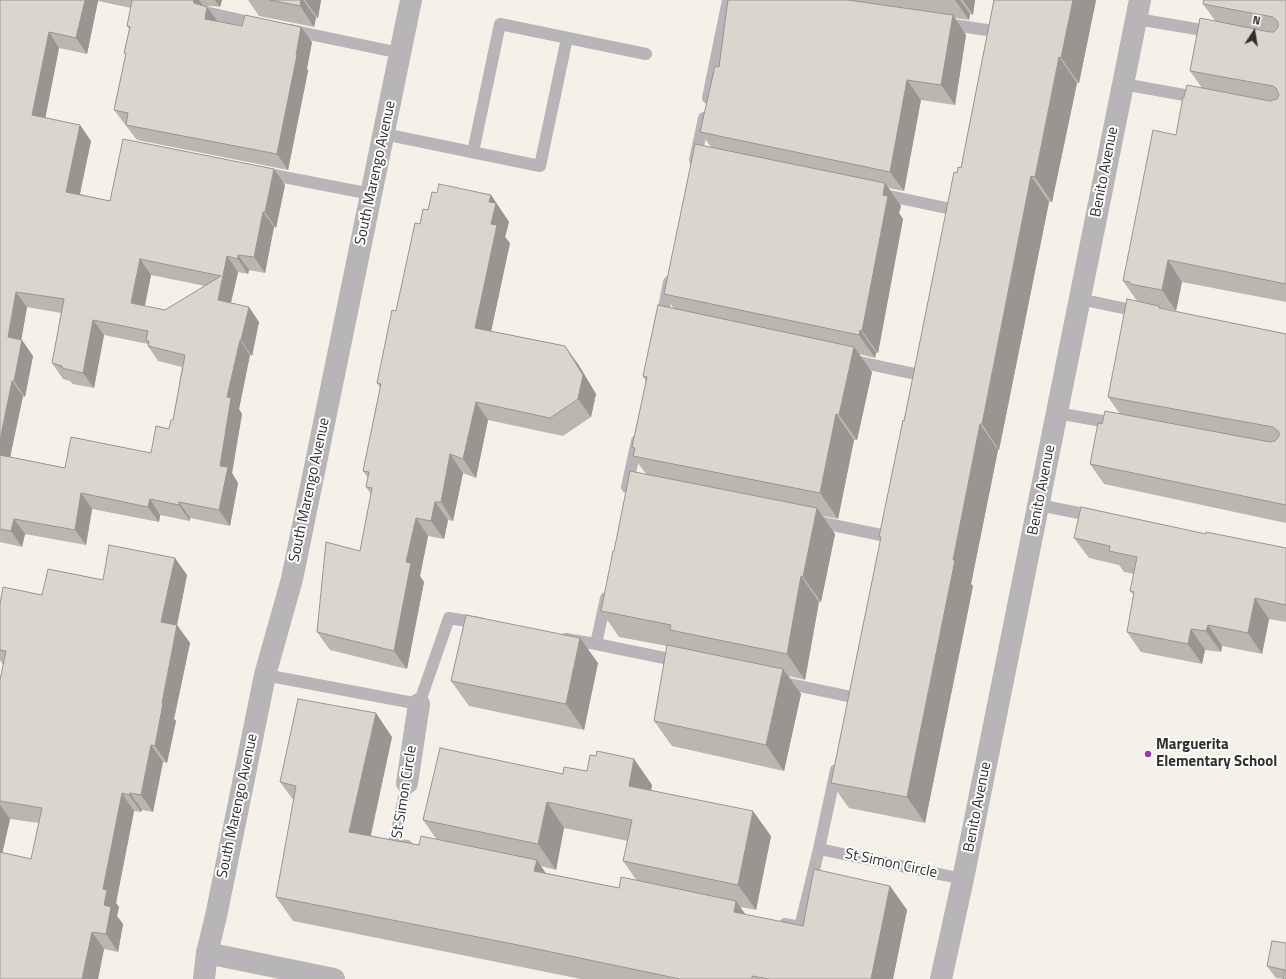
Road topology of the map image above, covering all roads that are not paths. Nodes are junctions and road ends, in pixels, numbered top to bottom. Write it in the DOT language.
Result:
graph roads {
  1 [pos="411,0"];
  2 [pos="728,0"];
  3 [pos="1138,10"];
  4 [pos="210,14"];
  5 [pos="931,22"];
  6 [pos="994,31"];
  7 [pos="1225,34"];
  8 [pos="567,38"];
  9 [pos="400,54"];
  10 [pos="646,54"];
  11 [pos="1123,84"];
  12 [pos="1215,101"];
  13 [pos="384,134"];
  14 [pos="473,152"];
  15 [pos="254,171"];
  16 [pos="693,172"];
  17 [pos="865,191"];
  18 [pos="371,194"];
  19 [pos="956,210"];
  20 [pos="671,273"];
  21 [pos="1080,299"];
  22 [pos="1149,314"];
  23 [pos="661,320"];
  24 [pos="677,323"];
  25 [pos="658,334"];
  26 [pos="839,358"];
  27 [pos="920,375"];
  28 [pos="1057,413"];
  29 [pos="1128,426"];
  30 [pos="638,432"];
  31 [pos="625,500"];
  32 [pos="1038,505"];
  33 [pos="1106,519"];
  34 [pos="805,520"];
  35 [pos="886,536"];
  36 [pos="608,583"];
  37 [pos="488,625"];
  38 [pos="558,637"];
  39 [pos="596,644"];
  40 [pos="688,663"];
  41 [pos="265,675"];
  42 [pos="772,680"];
  43 [pos="419,704"];
  44 [pos="849,712"];
  45 [pos="839,758"];
  46 [pos="407,783"];
  47 [pos="417,848"];
  48 [pos="819,849"];
  49 [pos="963,879"];
  50 [pos="776,922"];
  51 [pos="207,953"];
  52 [pos="204,979"];
  53 [pos="334,979"];
  54 [pos="941,979"];
  1 -- 9 [label="street, South Marengo Avenue"];
  2 -- 16 [label="lane"];
  3 -- 7 [label="lane"];
  3 -- 11 [label="street, Benito Avenue"];
  4 -- 9 [label="lane"];
  5 -- 6 [label="lane"];
  8 -- 10 [label="lane"];
  8 -- 14 [label="lane"];
  8 -- 14 [label="lane"];
  9 -- 13 [label="street, South Marengo Avenue"];
  11 -- 12 [label="lane"];
  11 -- 21 [label="street, Benito Avenue"];
  13 -- 14 [label="lane"];
  13 -- 18 [label="street, South Marengo Avenue"];
  15 -- 18 [label="lane"];
  17 -- 19 [label="lane"];
  18 -- 41 [label="street, South Marengo Avenue"];
  20 -- 23 [label="lane"];
  21 -- 22 [label="lane"];
  21 -- 28 [label="street, Benito Avenue"];
  23 -- 24 [label="lane"];
  23 -- 25 [label="lane"];
  26 -- 27 [label="lane"];
  28 -- 29 [label="lane"];
  28 -- 32 [label="street, Benito Avenue"];
  30 -- 31 [label="lane"];
  32 -- 33 [label="lane"];
  32 -- 49 [label="street, Benito Avenue"];
  34 -- 35 [label="lane"];
  36 -- 39 [label="lane"];
  37 -- 43 [label="lane, St Simon Circle"];
  38 -- 39 [label="lane"];
  39 -- 40 [label="lane"];
  41 -- 43 [label="lane"];
  41 -- 51 [label="street, South Marengo Avenue"];
  42 -- 44 [label="lane"];
  43 -- 46 [label="street, St Simon Circle"];
  45 -- 48 [label="lane"];
  46 -- 47 [label="lane, St Simon Circle"];
  48 -- 49 [label="lane, St Simon Circle"];
  48 -- 50 [label="lane"];
  49 -- 54 [label="street, Benito Avenue"];
  51 -- 52 [label="street, South Marengo Avenue"];
  51 -- 53 [label="street"];
}
